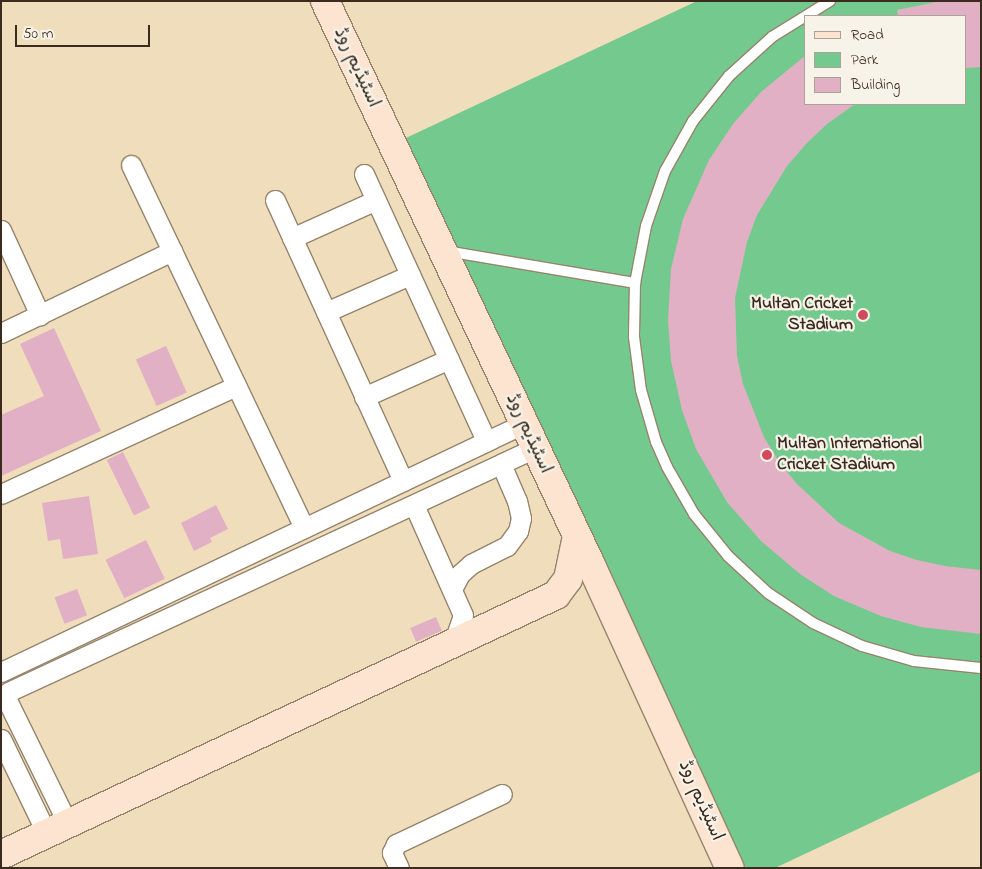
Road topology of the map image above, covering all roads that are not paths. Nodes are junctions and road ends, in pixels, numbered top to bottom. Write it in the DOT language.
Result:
graph roads {
  1 [pos="324,1"];
  2 [pos="830,1"];
  3 [pos="805,15"];
  4 [pos="804,16"];
  5 [pos="131,165"];
  6 [pos="364,174"];
  7 [pos="275,200"];
  8 [pos="376,200"];
  9 [pos="1,230"];
  10 [pos="292,238"];
  11 [pos="172,251"];
  12 [pos="443,251"];
  13 [pos="410,275"];
  14 [pos="635,283"];
  15 [pos="326,312"];
  16 [pos="40,315"];
  17 [pos="1,333"];
  18 [pos="449,359"];
  19 [pos="236,386"];
  20 [pos="364,397"];
  21 [pos="523,424"];
  22 [pos="486,441"];
  23 [pos="535,448"];
  24 [pos="501,464"];
  25 [pos="403,481"];
  26 [pos="1,494"];
  27 [pos="414,505"];
  28 [pos="304,528"];
  29 [pos="577,536"];
  30 [pos="452,588"];
  31 [pos="453,644"];
  32 [pos="981,668"];
  33 [pos="1,673"];
  34 [pos="5,698"];
  35 [pos="1,738"];
  36 [pos="502,794"];
  37 [pos="57,829"];
  38 [pos="1,855"];
  39 [pos="399,868"];
  40 [pos="730,868"];
  1 -- 12 [label="main road, اسٹیڈیم روڈ"];
  2 -- 3 [label="lane"];
  4 -- 14 [label="lane"];
  5 -- 11 [label="street"];
  6 -- 8 [label="street"];
  7 -- 10 [label="street"];
  8 -- 10 [label="street"];
  8 -- 13 [label="street"];
  9 -- 16 [label="street"];
  10 -- 15 [label="street"];
  11 -- 16 [label="street"];
  11 -- 19 [label="street"];
  12 -- 14 [label="lane"];
  12 -- 21 [label="main road, اسٹیڈیم روڈ"];
  13 -- 15 [label="street"];
  13 -- 18 [label="street"];
  14 -- 32 [label="lane"];
  15 -- 20 [label="street"];
  16 -- 17 [label="street"];
  18 -- 20 [label="street"];
  18 -- 22 [label="street"];
  19 -- 26 [label="street"];
  19 -- 28 [label="street"];
  20 -- 25 [label="street"];
  21 -- 22 [label="street"];
  21 -- 23 [label="main road, اسٹیڈیم روڈ"];
  22 -- 25 [label="street"];
  23 -- 24 [label="street"];
  23 -- 29 [label="main road, اسٹیڈیم روڈ"];
  24 -- 27 [label="street"];
  24 -- 30 [label="street"];
  25 -- 28 [label="street"];
  27 -- 30 [label="street"];
  27 -- 34 [label="street"];
  28 -- 33 [label="street"];
  29 -- 31 [label="main road"];
  29 -- 40 [label="main road, اسٹیڈیم روڈ"];
  30 -- 31 [label="street"];
  31 -- 37 [label="main road"];
  33 -- 34 [label="street"];
  34 -- 37 [label="street"];
  35 -- 37 [label="street"];
  36 -- 39 [label="street"];
  37 -- 38 [label="main road"];
}
